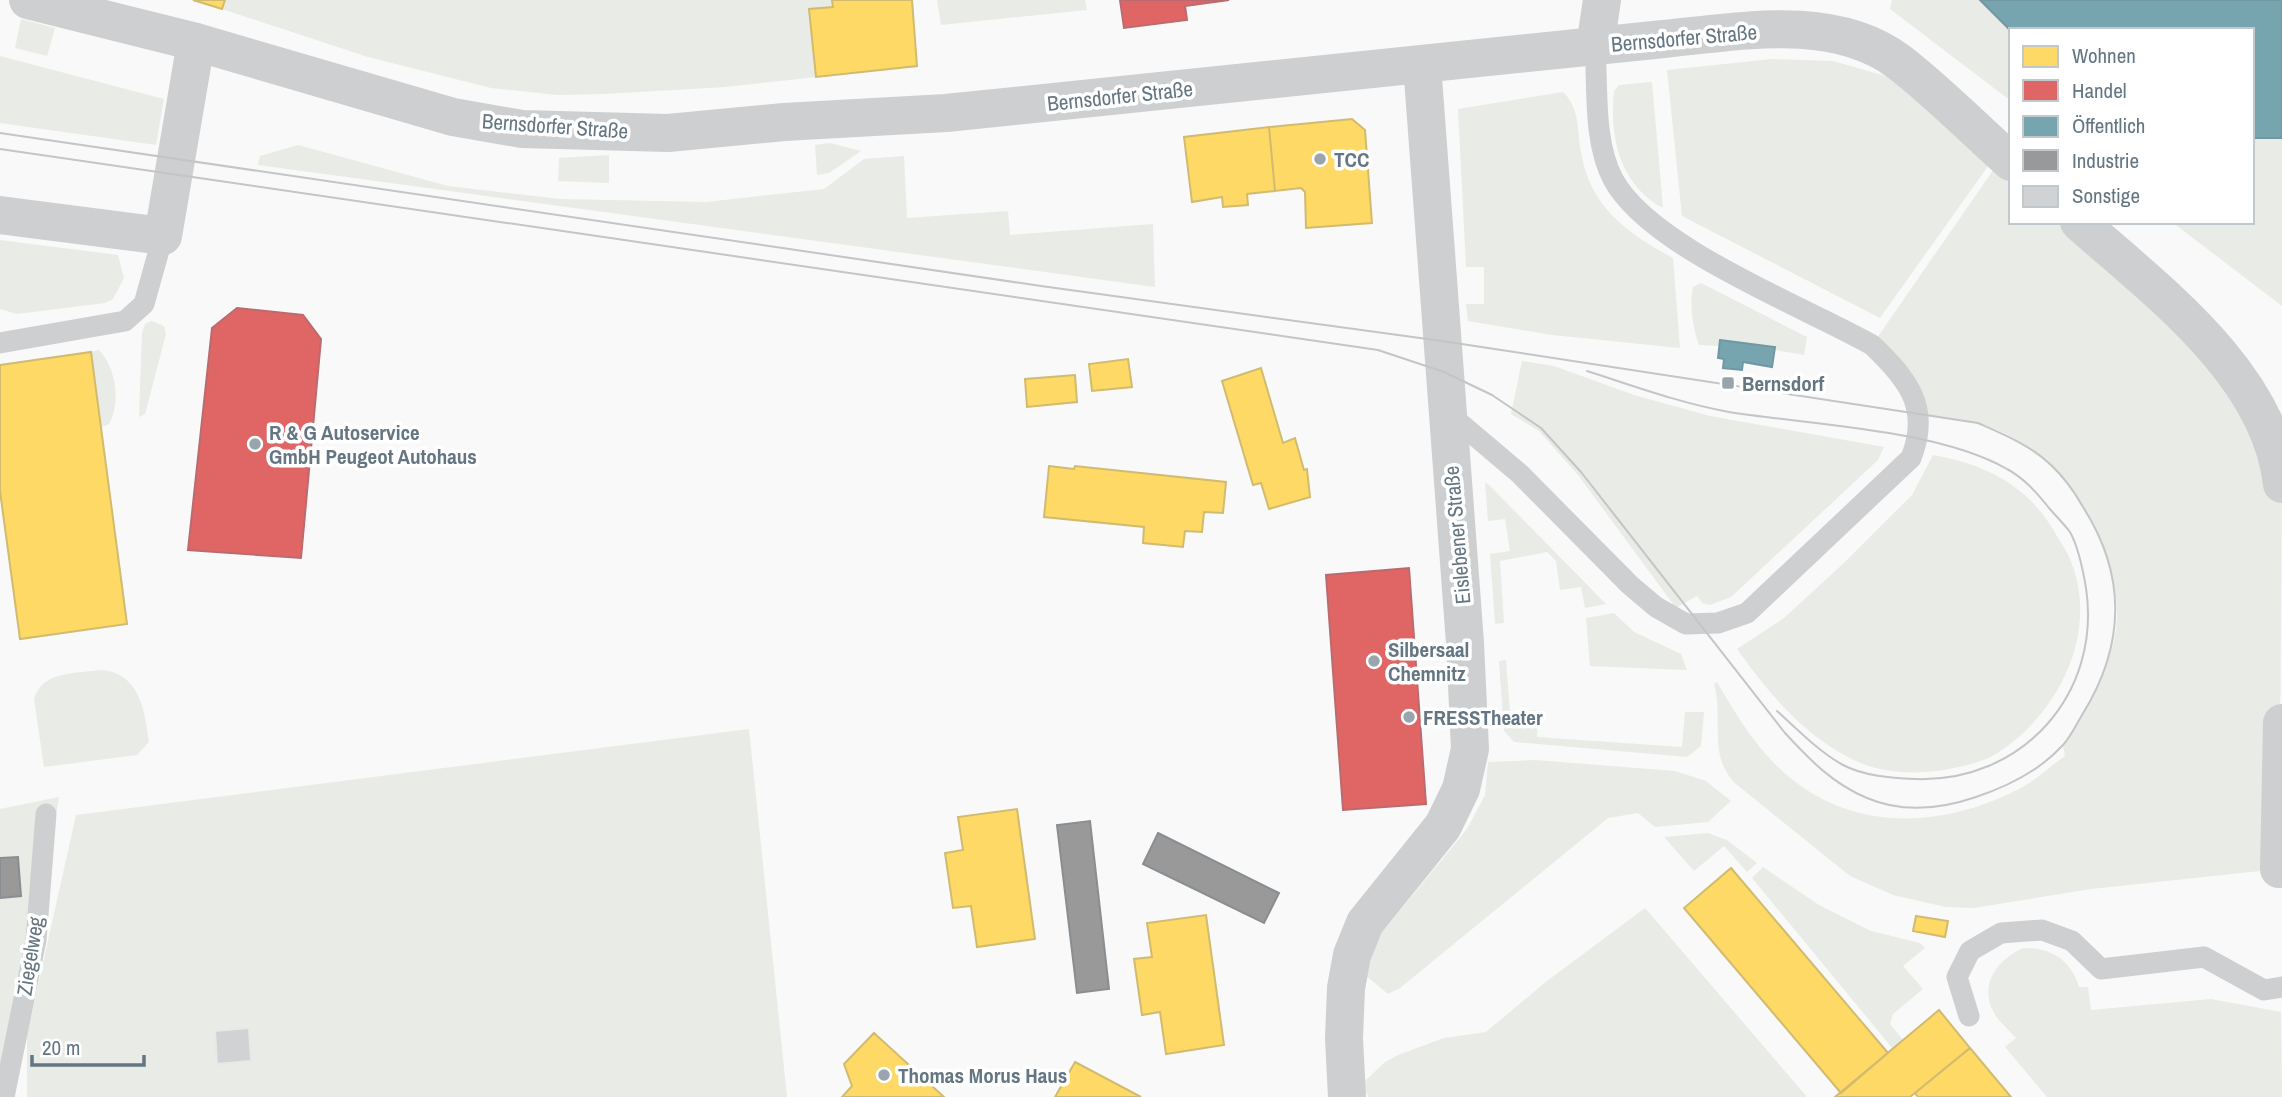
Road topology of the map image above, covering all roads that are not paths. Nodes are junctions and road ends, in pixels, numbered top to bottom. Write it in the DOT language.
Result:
graph roads {
  1 [pos="28,0"];
  2 [pos="1602,0"];
  3 [pos="196,42"];
  4 [pos="1595,47"];
  5 [pos="1422,64"];
  6 [pos="2009,160"];
  7 [pos="0,215"];
  8 [pos="2081,224"];
  9 [pos="163,236"];
  10 [pos="0,343"];
  11 [pos="1446,411"];
  12 [pos="2282,484"];
  13 [pos="2282,723"];
  14 [pos="46,814"];
  15 [pos="2281,869"];
  16 [pos="2282,987"];
  17 [pos="1969,1016"];
  18 [pos="4,1097"];
  19 [pos="1348,1097"];
  1 -- 3 [label="street, Bernsdorfer Straße"];
  2 -- 4 [label="street"];
  3 -- 5 [label="street, Bernsdorfer Straße"];
  3 -- 9 [label="street"];
  4 -- 5 [label="street, Bernsdorfer Straße"];
  4 -- 6 [label="street, Bernsdorfer Straße"];
  4 -- 11 [label="lane"];
  5 -- 11 [label="street, Eislebener Straße"];
  7 -- 9 [label="street"];
  8 -- 12 [label="street"];
  9 -- 10 [label="lane"];
  11 -- 19 [label="street, Eislebener Straße"];
  13 -- 15 [label="street"];
  14 -- 18 [label="lane, Ziegelweg"];
  16 -- 17 [label="lane"];
}
